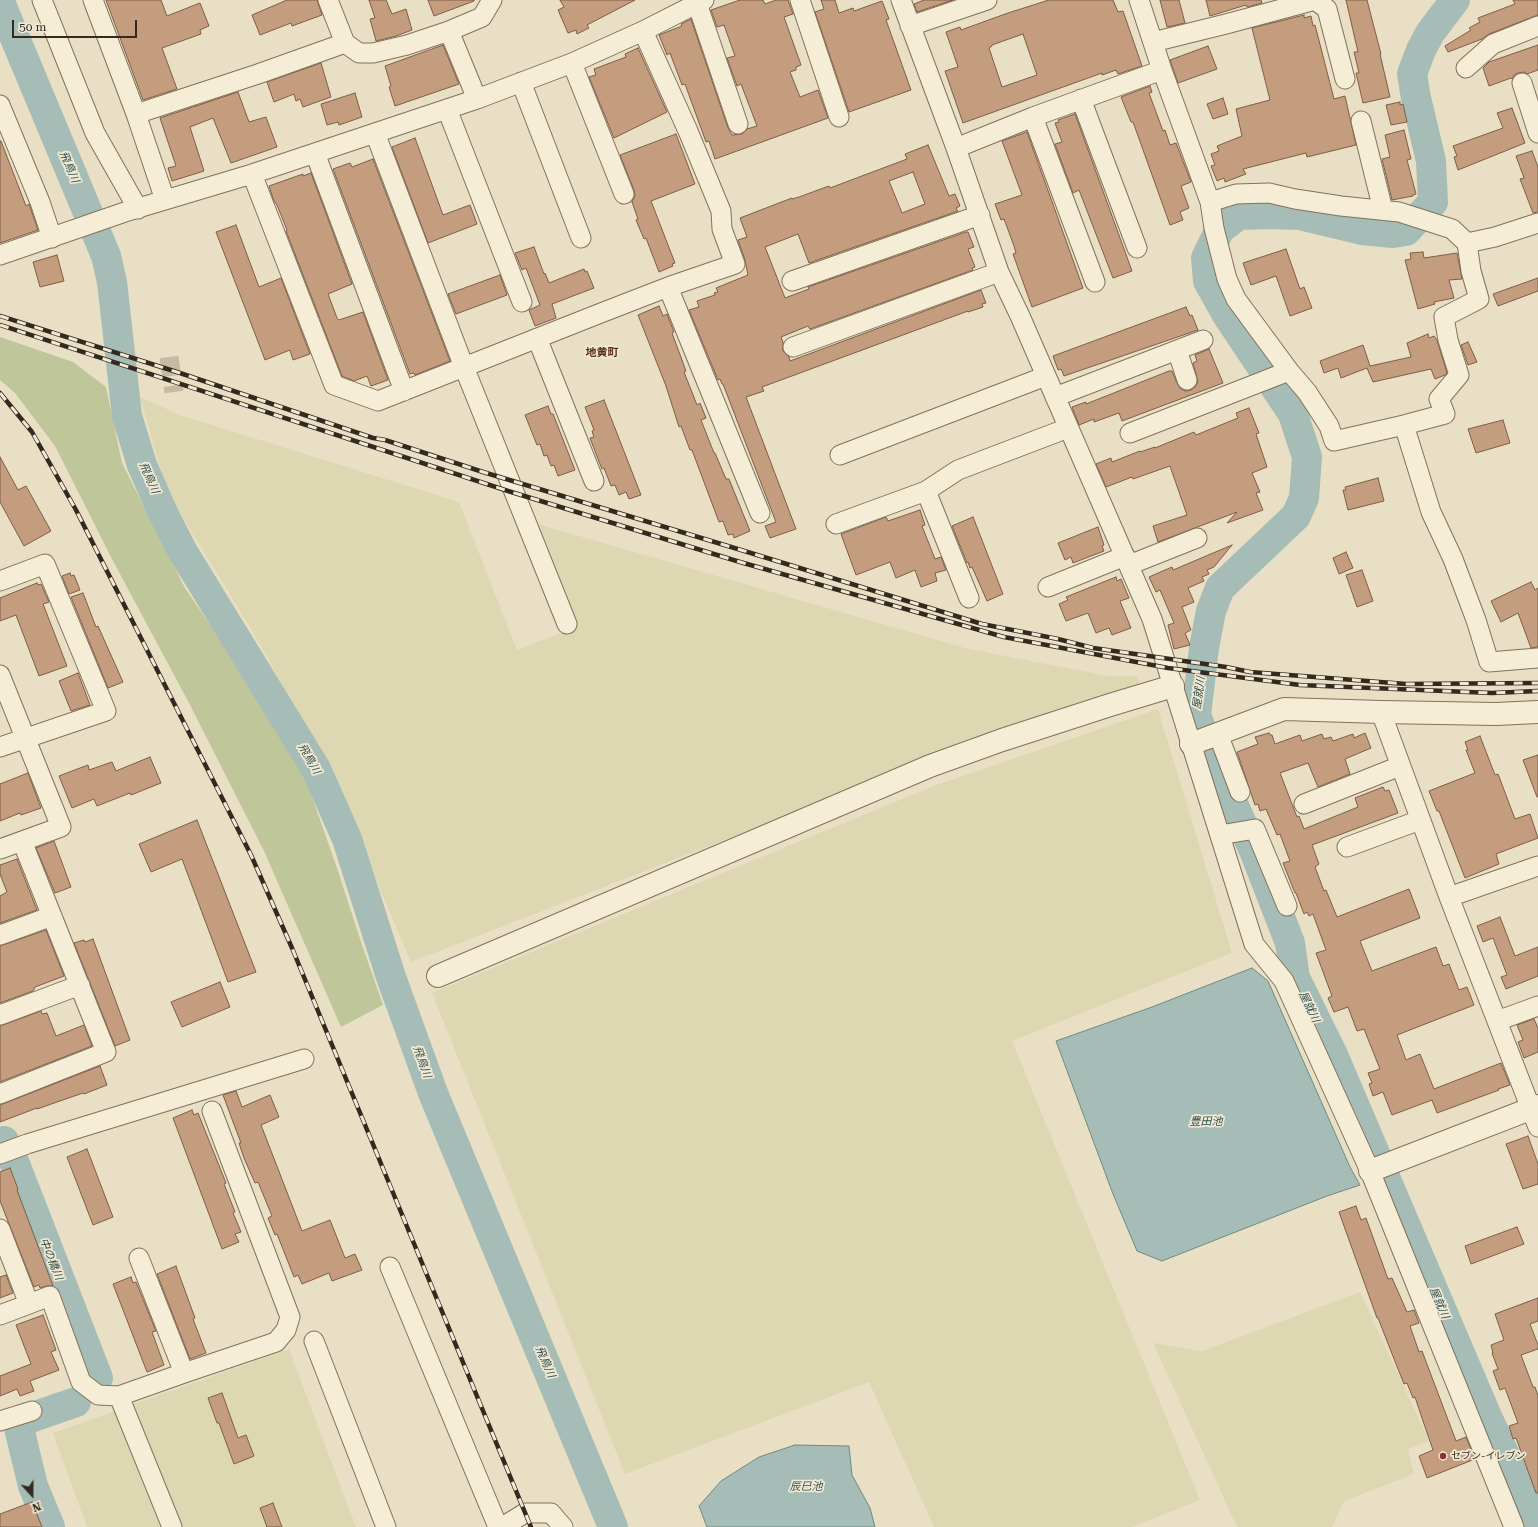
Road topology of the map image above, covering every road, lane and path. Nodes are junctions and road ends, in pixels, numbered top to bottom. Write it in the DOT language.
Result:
graph roads {
  1 [pos="42,0"];
  2 [pos="93,0"];
  3 [pos="328,0"];
  4 [pos="492,0"];
  5 [pos="800,0"];
  6 [pos="901,0"];
  7 [pos="987,0"];
  8 [pos="1139,0"];
  9 [pos="700,1"];
  10 [pos="910,26"];
  11 [pos="1538,26"];
  12 [pos="449,31"];
  13 [pos="643,31"];
  14 [pos="1152,42"];
  15 [pos="345,43"];
  16 [pos="572,63"];
  17 [pos="1466,68"];
  18 [pos="1162,70"];
  19 [pos="1345,79"];
  20 [pos="521,82"];
  21 [pos="1522,83"];
  22 [pos="477,99"];
  23 [pos="1081,99"];
  24 [pos="0,105"];
  25 [pos="447,109"];
  26 [pos="136,114"];
  27 [pos="839,117"];
  28 [pos="1034,117"];
  29 [pos="1361,121"];
  30 [pos="738,124"];
  31 [pos="375,133"];
  32 [pos="1538,133"];
  33 [pos="956,148"];
  34 [pos="314,153"];
  35 [pos="252,174"];
  36 [pos="624,194"];
  37 [pos="165,200"];
  38 [pos="1210,202"];
  39 [pos="132,210"];
  40 [pos="1383,210"];
  41 [pos="980,216"];
  42 [pos="1538,223"];
  43 [pos="56,237"];
  44 [pos="581,238"];
  45 [pos="1466,243"];
  46 [pos="1137,248"];
  47 [pos="0,255"];
  48 [pos="999,272"];
  49 [pos="792,281"];
  50 [pos="1095,282"];
  51 [pos="668,287"];
  52 [pos="522,302"];
  53 [pos="537,338"];
  54 [pos="1204,340"];
  55 [pos="793,347"];
  56 [pos="1177,350"];
  57 [pos="464,368"];
  58 [pos="1046,376"];
  59 [pos="1275,376"];
  60 [pos="1188,380"];
  61 [pos="404,391"];
  62 [pos="1055,397"];
  63 [pos="1404,425"];
  64 [pos="1068,428"];
  65 [pos="1130,433"];
  66 [pos="840,455"];
  67 [pos="594,481"];
  68 [pos="926,491"];
  69 [pos="760,513"];
  70 [pos="836,524"];
  71 [pos="1197,538"];
  72 [pos="1127,560"];
  73 [pos="0,580"];
  74 [pos="1048,587"];
  75 [pos="969,598"];
  76 [pos="567,624"];
  77 [pos="1538,658"];
  78 [pos="0,675"];
  79 [pos="1173,686"];
  80 [pos="1381,712"];
  81 [pos="1538,712"];
  82 [pos="26,738"];
  83 [pos="1205,739"];
  84 [pos="0,747"];
  85 [pos="1400,766"];
  86 [pos="1240,792"];
  87 [pos="1304,804"];
  88 [pos="1420,820"];
  89 [pos="1220,835"];
  90 [pos="22,841"];
  91 [pos="1347,847"];
  92 [pos="0,849"];
  93 [pos="1538,866"];
  94 [pos="1449,897"];
  95 [pos="1287,906"];
  96 [pos="52,916"];
  97 [pos="0,935"];
  98 [pos="438,976"];
  99 [pos="80,985"];
  100 [pos="1538,1006"];
  101 [pos="0,1015"];
  102 [pos="1497,1021"];
  103 [pos="304,1059"];
  104 [pos="0,1094"];
  105 [pos="212,1111"];
  106 [pos="1536,1114"];
  107 [pos="0,1154"];
  108 [pos="1370,1171"];
  109 [pos="0,1229"];
  110 [pos="139,1258"];
  111 [pos="390,1266"];
  112 [pos="29,1304"];
  113 [pos="0,1315"];
  114 [pos="314,1341"];
  115 [pos="184,1374"];
  116 [pos="119,1396"];
  117 [pos="32,1410"];
  118 [pos="0,1421"];
  119 [pos="172,1527"];
  120 [pos="386,1527"];
  121 [pos="498,1527"];
  122 [pos="502,1527"];
  123 [pos="563,1527"];
  124 [pos="1514,1527"];
  1 -- 39 [label="street"];
  2 -- 26 [label="street"];
  3 -- 15 [label="street"];
  4 -- 12 [label="street"];
  5 -- 27 [label="street"];
  6 -- 10 [label="street"];
  7 -- 10 [label="street"];
  8 -- 14 [label="street"];
  9 -- 13 [label="street"];
  9 -- 30 [label="street"];
  10 -- 33 [label="street"];
  11 -- 17 [label="street"];
  12 -- 15 [label="street"];
  12 -- 22 [label="street"];
  13 -- 16 [label="street"];
  13 -- 51 [label="street"];
  14 -- 18 [label="street"];
  14 -- 19 [label="street"];
  15 -- 26 [label="street"];
  16 -- 20 [label="street"];
  16 -- 36 [label="street"];
  18 -- 23 [label="street"];
  18 -- 38 [label="street"];
  20 -- 22 [label="street"];
  20 -- 44 [label="street"];
  21 -- 32 [label="street"];
  22 -- 25 [label="street"];
  23 -- 28 [label="street"];
  23 -- 46 [label="street"];
  24 -- 43 [label="street"];
  25 -- 31 [label="street"];
  25 -- 52 [label="street"];
  26 -- 37 [label="street"];
  28 -- 33 [label="street"];
  28 -- 50 [label="street"];
  29 -- 40 [label="street"];
  31 -- 34 [label="street"];
  31 -- 57 [label="street"];
  33 -- 41 [label="street"];
  34 -- 35 [label="street"];
  34 -- 61 [label="street"];
  35 -- 37 [label="street"];
  35 -- 61 [label="street"];
  37 -- 39 [label="street"];
  38 -- 40 [label="street"];
  38 -- 59 [label="street"];
  39 -- 43 [label="street"];
  40 -- 45 [label="street"];
  41 -- 48 [label="street"];
  41 -- 49 [label="street"];
  42 -- 45 [label="street"];
  43 -- 47 [label="street"];
  45 -- 63 [label="street"];
  48 -- 55 [label="street"];
  48 -- 58 [label="street"];
  51 -- 53 [label="street"];
  51 -- 69 [label="street"];
  53 -- 57 [label="street"];
  53 -- 67 [label="street"];
  54 -- 56 [label="street"];
  56 -- 60 [label="street"];
  56 -- 62 [label="street"];
  57 -- 61 [label="street"];
  57 -- 76 [label="street"];
  58 -- 62 [label="street"];
  58 -- 66 [label="street"];
  59 -- 63 [label="street"];
  59 -- 65 [label="street"];
  62 -- 64 [label="street"];
  63 -- 77 [label="street"];
  64 -- 68 [label="street"];
  64 -- 72 [label="street"];
  68 -- 70 [label="street"];
  68 -- 75 [label="street"];
  71 -- 72 [label="street"];
  72 -- 74 [label="street"];
  72 -- 79 [label="street"];
  73 -- 82 [label="street"];
  78 -- 82 [label="street"];
  79 -- 83 [label="street"];
  79 -- 98 [label="street"];
  80 -- 81 [label="street"];
  80 -- 83 [label="street"];
  80 -- 85 [label="street"];
  82 -- 84 [label="street"];
  82 -- 90 [label="street"];
  83 -- 86 [label="street"];
  83 -- 89 [label="street"];
  85 -- 87 [label="street"];
  85 -- 88 [label="street"];
  88 -- 91 [label="street"];
  88 -- 94 [label="street"];
  89 -- 95 [label="street"];
  89 -- 108 [label="street"];
  90 -- 92 [label="street"];
  90 -- 96 [label="street"];
  93 -- 94 [label="street"];
  94 -- 102 [label="street"];
  96 -- 97 [label="street"];
  96 -- 99 [label="street"];
  99 -- 101 [label="street"];
  99 -- 104 [label="street"];
  100 -- 102 [label="street"];
  102 -- 106 [label="street"];
  103 -- 107 [label="street"];
  105 -- 115 [label="street"];
  106 -- 108 [label="street"];
  108 -- 124 [label="street"];
  109 -- 112 [label="street"];
  110 -- 115 [label="street"];
  111 -- 121 [label="street"];
  112 -- 113 [label="street"];
  112 -- 116 [label="street"];
  114 -- 120 [label="street"];
  115 -- 116 [label="street"];
  116 -- 119 [label="street"];
  117 -- 118 [label="street"];
  122 -- 123 [label="street"];
}
